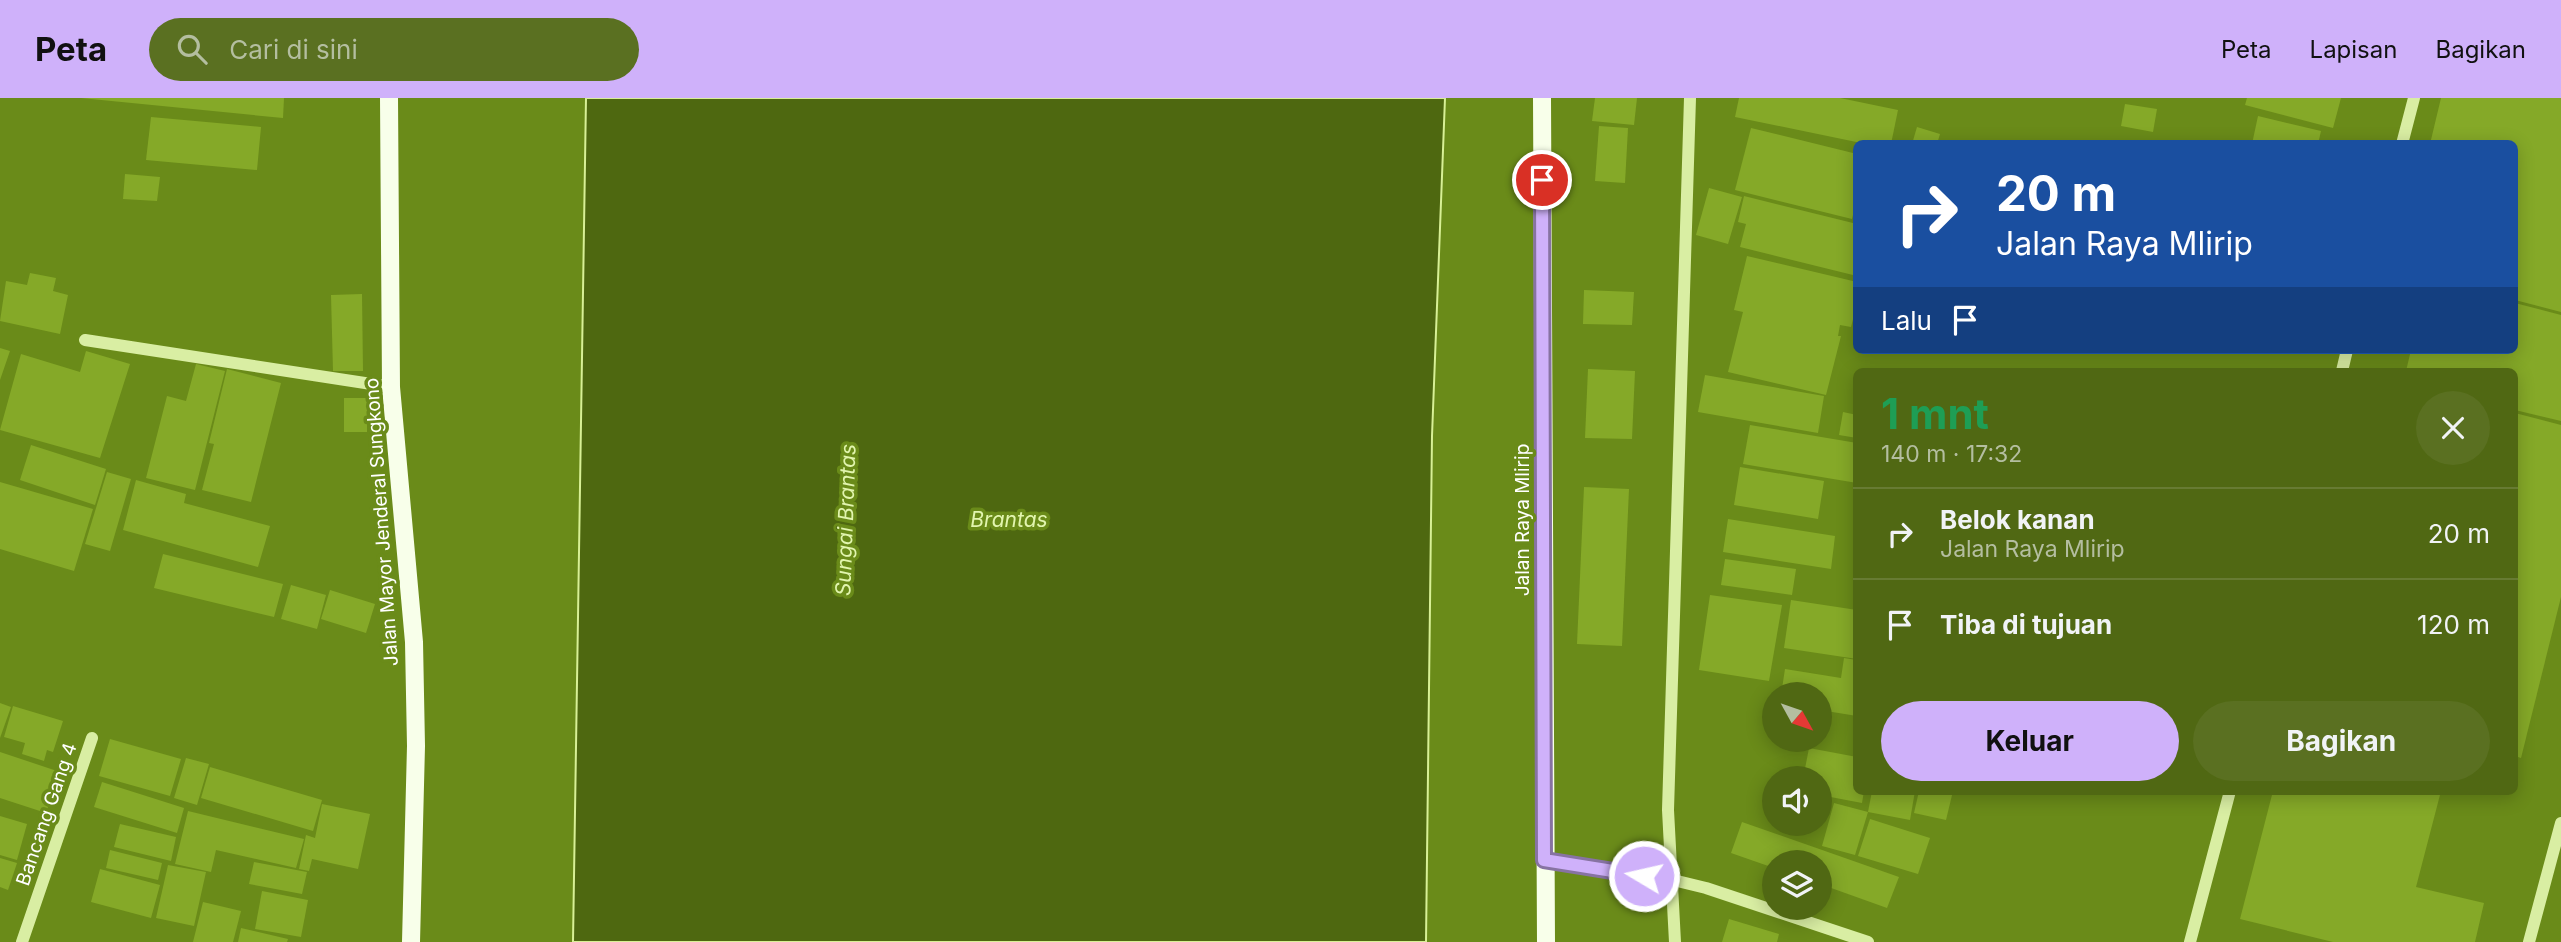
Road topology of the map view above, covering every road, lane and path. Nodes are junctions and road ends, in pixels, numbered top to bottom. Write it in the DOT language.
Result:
graph roads {
  1 [pos="389,98"];
  2 [pos="1542,98"];
  3 [pos="1690,98"];
  4 [pos="2414,98"];
  5 [pos="2403,140"];
  6 [pos="85,340"];
  7 [pos="391,387"];
  8 [pos="92,738"];
  9 [pos="2229,795"];
  10 [pos="2561,823"];
  11 [pos="1544,860"];
  12 [pos="1669,879"];
  13 [pos="22,942"];
  14 [pos="411,942"];
  15 [pos="1546,942"];
  16 [pos="1675,942"];
  17 [pos="1868,942"];
  18 [pos="2190,942"];
  19 [pos="2529,942"];
  1 -- 7 [label="main road, Jalan Mayor Jenderal Sungkono"];
  2 -- 11 [label="main road, Jalan Raya Mlirip"];
  3 -- 12 [label="street"];
  4 -- 5 [label="street"];
  6 -- 7 [label="street"];
  7 -- 14 [label="main road, Jalan Mayor Jenderal Sungkono"];
  8 -- 13 [label="street, Bancang Gang 4"];
  9 -- 18 [label="street"];
  10 -- 19 [label="street"];
  11 -- 12 [label="street"];
  11 -- 15 [label="main road, Jalan Raya Mlirip"];
  12 -- 16 [label="street"];
  12 -- 17 [label="street"];
}
